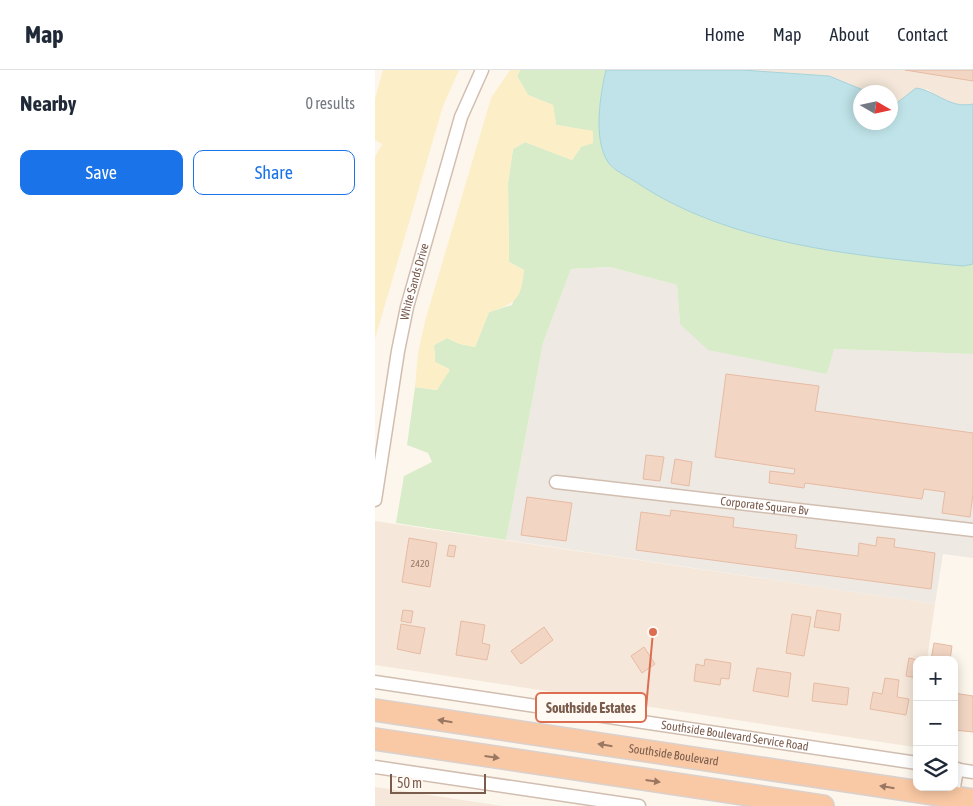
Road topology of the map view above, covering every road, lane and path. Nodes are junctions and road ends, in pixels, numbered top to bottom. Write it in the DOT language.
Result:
graph roads {
  1 [pos="482,70"];
  2 [pos="556,482"];
  3 [pos="375,500"];
  4 [pos="973,530"];
  5 [pos="375,682"];
  6 [pos="375,710"];
  7 [pos="375,739"];
  8 [pos="913,762"];
  9 [pos="375,767"];
  10 [pos="958,769"];
  11 [pos="973,772"];
  12 [pos="957,795"];
  13 [pos="559,800"];
  14 [pos="639,806"];
  15 [pos="823,806"];
  1 -- 3 [label="street, White Sands Drive"];
  2 -- 4 [label="street, Corporate Square Bv"];
  5 -- 8 [label="street, Southside Boulevard Service Road"];
  12 -- 6 [label="highway, Southside Boulevard, one-way"];
  7 -- 15 [label="highway, one-way"];
  9 -- 13 [label="street"];
  10 -- 11 [label="street"];
  13 -- 14 [label="street"];
}
